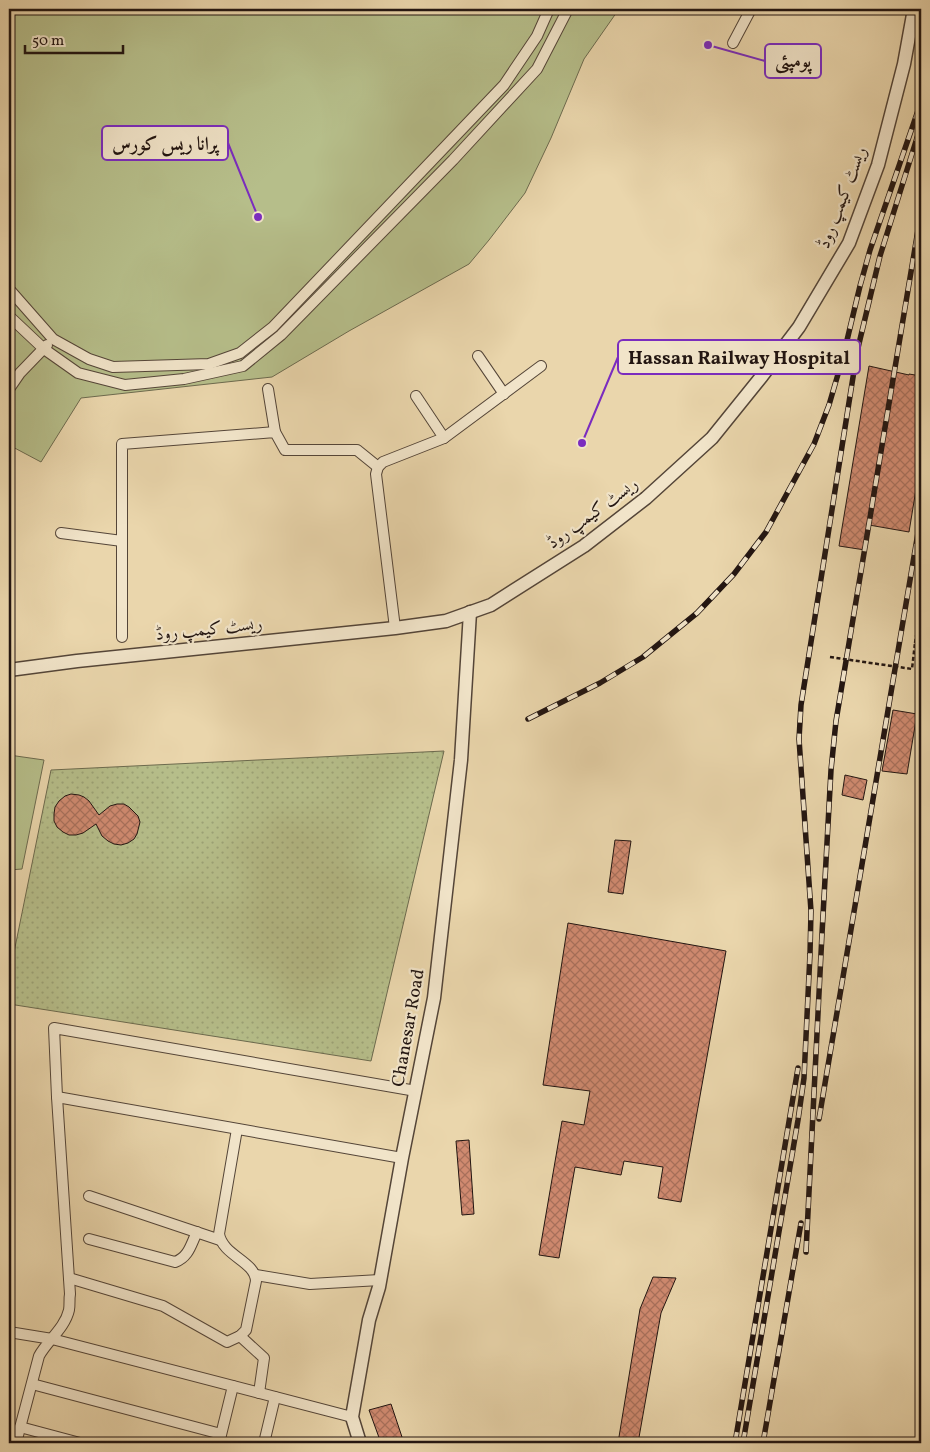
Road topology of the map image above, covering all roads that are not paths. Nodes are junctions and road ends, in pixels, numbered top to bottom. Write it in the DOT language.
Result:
graph roads {
  1 [pos="549,9"];
  2 [pos="568,9"];
  3 [pos="751,9"];
  4 [pos="914,9"];
  5 [pos="733,43"];
  6 [pos="9,289"];
  7 [pos="9,316"];
  8 [pos="53,339"];
  9 [pos="44,348"];
  10 [pos="478,356"];
  11 [pos="541,366"];
  12 [pos="9,389"];
  13 [pos="268,389"];
  14 [pos="504,394"];
  15 [pos="416,396"];
  16 [pos="275,432"];
  17 [pos="444,438"];
  18 [pos="378,467"];
  19 [pos="61,533"];
  20 [pos="122,541"];
  21 [pos="470,612"];
  22 [pos="395,628"];
  23 [pos="122,637"];
  24 [pos="9,670"];
  25 [pos="416,1092"];
  26 [pos="56,1097"];
  27 [pos="237,1129"];
  28 [pos="402,1158"];
  29 [pos="89,1196"];
  30 [pos="197,1232"];
  31 [pos="89,1239"];
  32 [pos="220,1240"];
  33 [pos="256,1275"];
  34 [pos="69,1278"];
  35 [pos="380,1280"];
  36 [pos="9,1332"];
  37 [pos="240,1336"];
  38 [pos="52,1339"];
  39 [pos="32,1384"];
  40 [pos="233,1386"];
  41 [pos="259,1393"];
  42 [pos="275,1397"];
  43 [pos="352,1417"];
  44 [pos="20,1427"];
  45 [pos="220,1439"];
  46 [pos="16,1443"];
  47 [pos="80,1443"];
  48 [pos="264,1443"];
  49 [pos="360,1443"];
  1 -- 8 [label="street"];
  2 -- 9 [label="street"];
  3 -- 5 [label="street"];
  4 -- 21 [label="street, ریسٹ کیمپ روڈ"];
  6 -- 8 [label="street"];
  7 -- 9 [label="street"];
  8 -- 9 [label="street"];
  9 -- 12 [label="street"];
  10 -- 14 [label="street"];
  11 -- 14 [label="street"];
  13 -- 16 [label="street"];
  14 -- 17 [label="street"];
  15 -- 17 [label="street"];
  16 -- 18 [label="street"];
  16 -- 20 [label="street"];
  17 -- 18 [label="street"];
  18 -- 22 [label="street"];
  19 -- 20 [label="street"];
  20 -- 23 [label="street"];
  21 -- 22 [label="street, ریسٹ کیمپ روڈ"];
  21 -- 25 [label="street, Chanesar Road"];
  22 -- 24 [label="street, ریسٹ کیمپ روڈ"];
  25 -- 26 [label="street"];
  25 -- 28 [label="street, Chanesar Road"];
  26 -- 27 [label="street"];
  26 -- 34 [label="street"];
  27 -- 28 [label="street"];
  27 -- 32 [label="street"];
  28 -- 35 [label="street, Chanesar Road"];
  29 -- 30 [label="street"];
  30 -- 31 [label="street"];
  30 -- 32 [label="street"];
  32 -- 33 [label="street"];
  33 -- 35 [label="street"];
  33 -- 37 [label="street"];
  34 -- 37 [label="street"];
  34 -- 38 [label="street"];
  35 -- 43 [label="street, Chanesar Road"];
  36 -- 38 [label="street"];
  37 -- 41 [label="street"];
  38 -- 39 [label="street"];
  38 -- 40 [label="street"];
  39 -- 44 [label="street"];
  39 -- 45 [label="street"];
  40 -- 41 [label="street"];
  40 -- 45 [label="street"];
  41 -- 42 [label="street"];
  42 -- 43 [label="street"];
  42 -- 48 [label="street"];
  43 -- 49 [label="street, Chanesar Road"];
  44 -- 46 [label="street"];
  44 -- 47 [label="street"];
}
